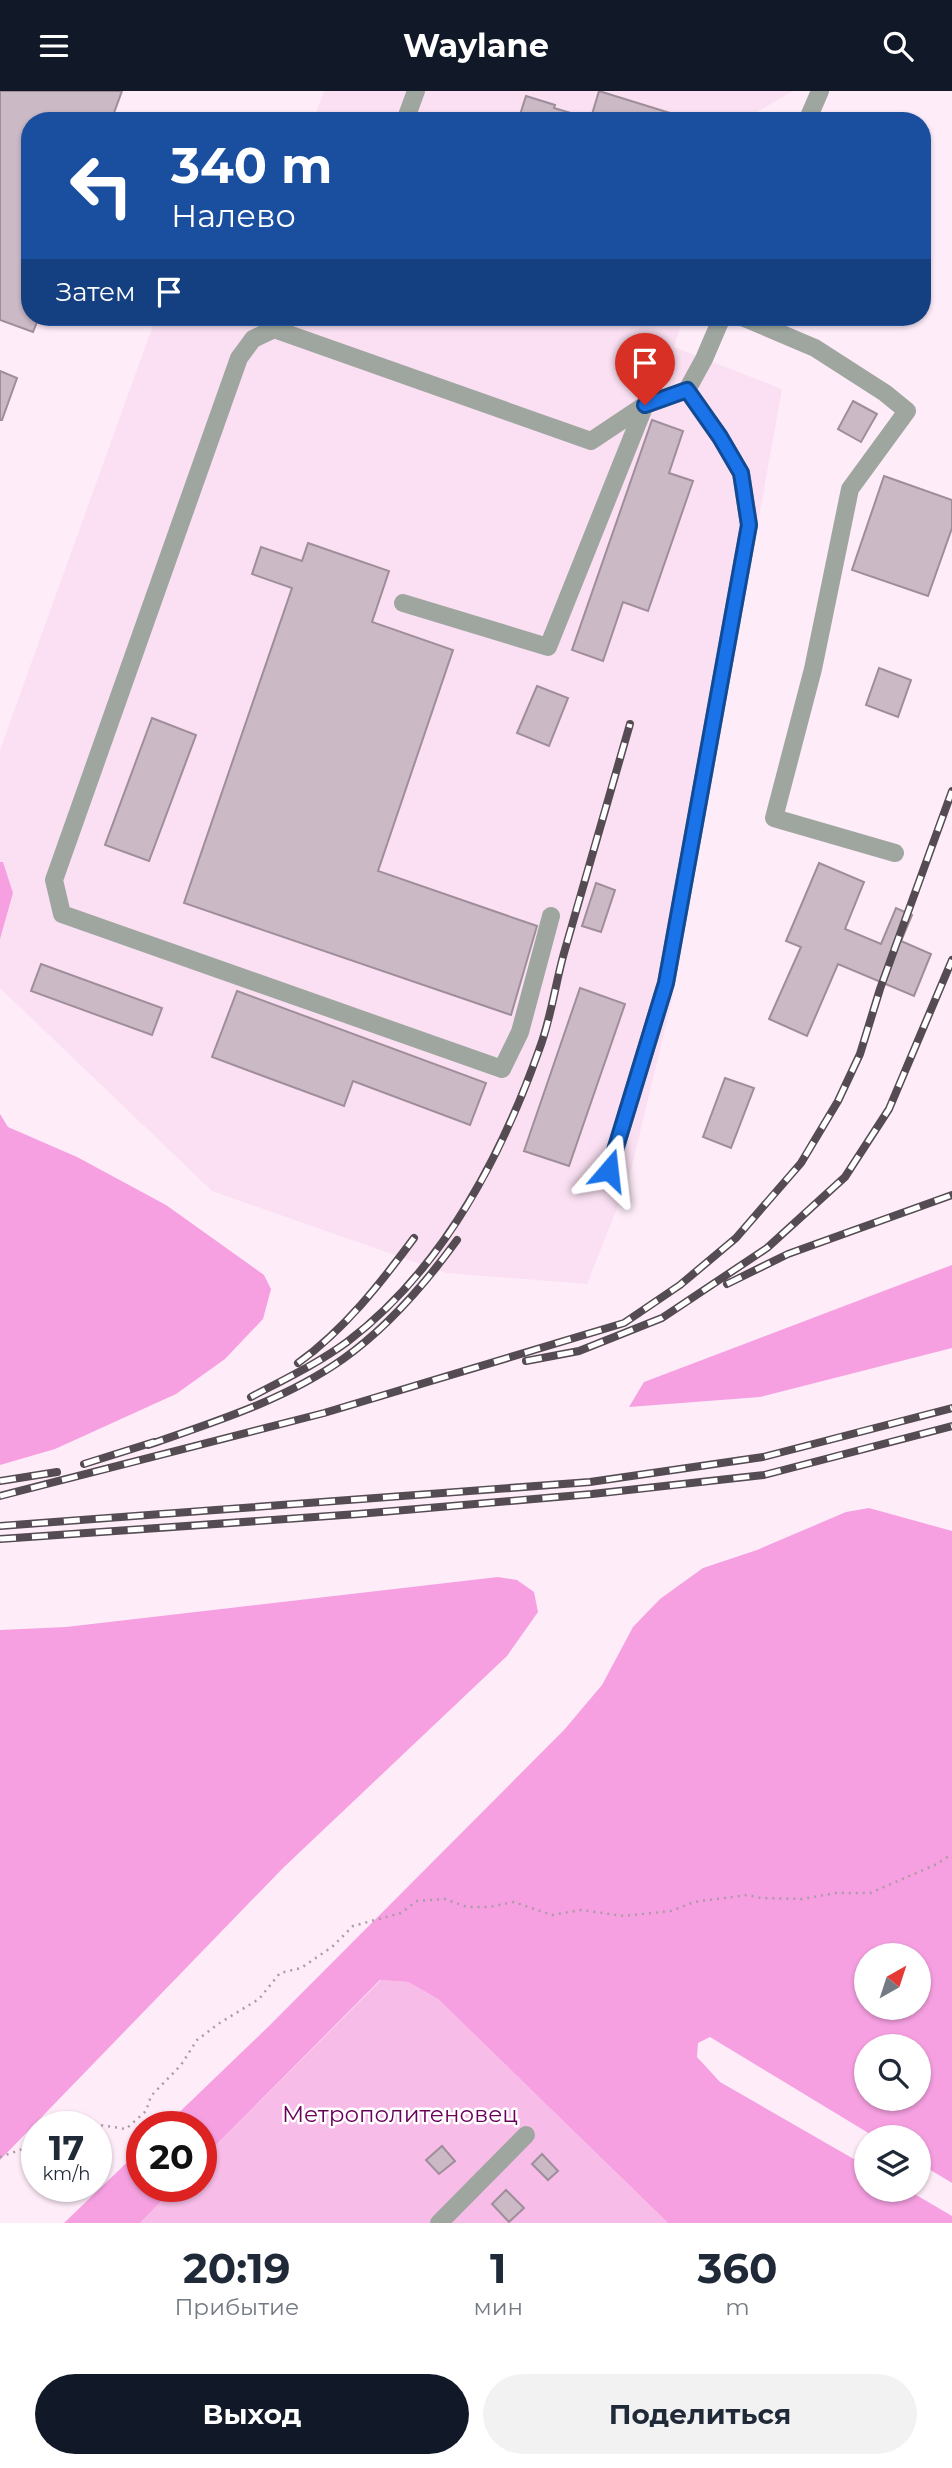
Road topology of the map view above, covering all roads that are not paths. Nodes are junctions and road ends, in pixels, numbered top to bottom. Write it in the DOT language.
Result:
graph roads {
  1 [pos="416,91"];
  2 [pos="820,91"];
  3 [pos="408,112"];
  4 [pos="811,112"];
  5 [pos="719,326"];
  6 [pos="763,326"];
  7 [pos="687,390"];
  8 [pos="645,405"];
  9 [pos="403,603"];
  10 [pos="895,853"];
  11 [pos="551,916"];
  12 [pos="609,1170"];
  13 [pos="526,2135"];
  14 [pos="439,2223"];
  1 -- 3 [label="lane"];
  2 -- 4 [label="lane"];
  5 -- 7 [label="lane"];
  6 -- 10 [label="lane"];
  7 -- 8 [label="lane"];
  7 -- 12 [label="lane"];
  8 -- 9 [label="lane"];
  8 -- 11 [label="lane"];
  13 -- 14 [label="lane"];
}
